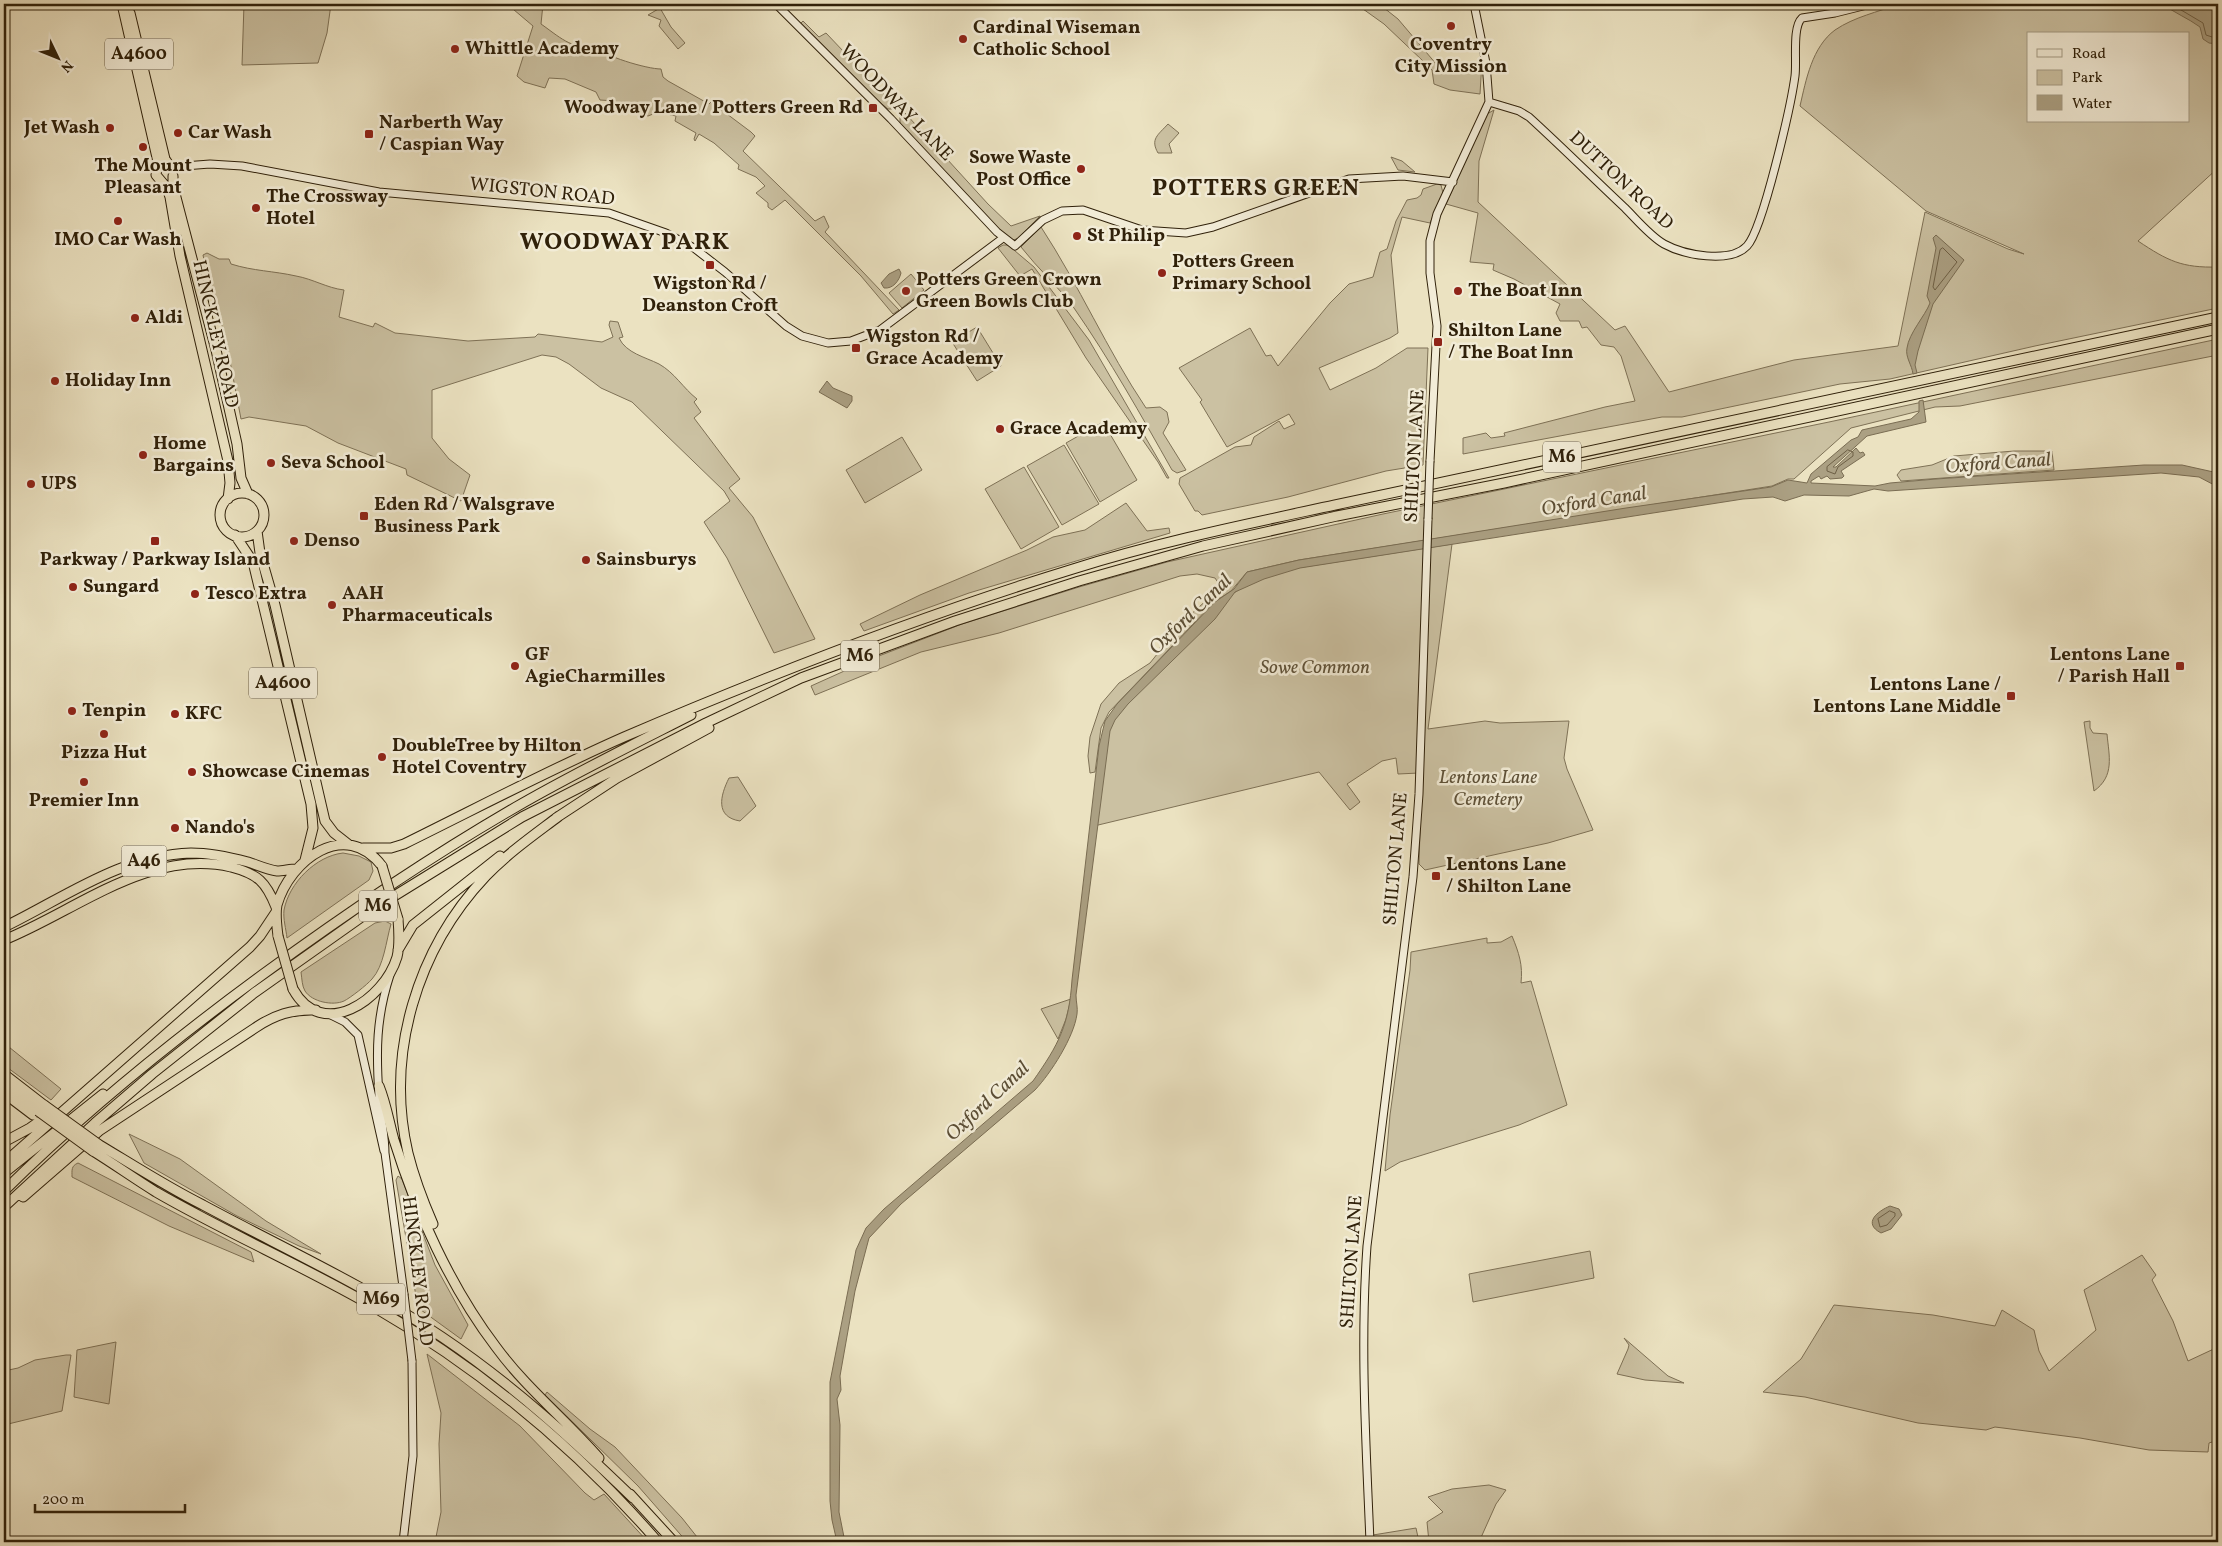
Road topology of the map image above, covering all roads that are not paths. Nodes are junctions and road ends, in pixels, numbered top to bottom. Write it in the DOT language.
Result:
graph roads {
  1 [pos="122,4"];
  2 [pos="128,4"];
  3 [pos="776,4"];
  4 [pos="1474,4"];
  5 [pos="1871,4"];
  6 [pos="1489,102"];
  7 [pos="157,169"];
  8 [pos="172,171"];
  9 [pos="160,180"];
  10 [pos="1453,182"];
  11 [pos="1003,238"];
  12 [pos="2218,317"];
  13 [pos="2218,329"];
  14 [pos="248,494"];
  15 [pos="228,499"];
  16 [pos="257,531"];
  17 [pos="236,535"];
  18 [pos="798,665"];
  19 [pos="801,678"];
  20 [pos="559,816"];
  21 [pos="348,844"];
  22 [pos="363,848"];
  23 [pos="305,860"];
  24 [pos="296,868"];
  25 [pos="276,910"];
  26 [pos="4,927"];
  27 [pos="4,940"];
  28 [pos="398,950"];
  29 [pos="393,967"];
  30 [pos="316,1010"];
  31 [pos="328,1014"];
  32 [pos="145,1039"];
  33 [pos="144,1066"];
  34 [pos="4,1074"];
  35 [pos="4,1083"];
  36 [pos="379,1086"];
  37 [pos="4,1093"];
  38 [pos="38,1110"];
  39 [pos="4,1142"];
  40 [pos="95,1147"];
  41 [pos="384,1153"];
  42 [pos="4,1163"];
  43 [pos="4,1173"];
  44 [pos="4,1191"];
  45 [pos="4,1207"];
  46 [pos="4,1214"];
  47 [pos="452,1275"];
  48 [pos="633,1498"];
  49 [pos="403,1542"];
  50 [pos="658,1542"];
  51 [pos="674,1542"];
  52 [pos="1370,1542"];
  1 -- 7 [label="highway, A4600"];
  2 -- 8 [label="highway, HINCKLEY ROAD / A4600"];
  3 -- 11 [label="street, WOODWAY LANE"];
  4 -- 6 [label="street"];
  5 -- 6 [label="street, DUTTON ROAD"];
  6 -- 10 [label="street, SHILTON LANE"];
  7 -- 8 [label="highway"];
  7 -- 9 [label="highway, A4600"];
  8 -- 9 [label="highway"];
  8 -- 11 [label="street, WIGSTON ROAD"];
  8 -- 14 [label="highway, HINCKLEY ROAD / A4600"];
  9 -- 15 [label="highway, HINCKLEY ROAD / A4600"];
  10 -- 11 [label="street, WOODWAY LANE"];
  10 -- 52 [label="street, SHILTON LANE, bridge"];
  12 -- 18 [label="highway, M6"];
  13 -- 19 [label="highway, M6"];
  14 -- 15 [label="highway"];
  14 -- 16 [label="highway"];
  15 -- 17 [label="highway"];
  16 -- 17 [label="highway"];
  16 -- 21 [label="highway, A4600"];
  17 -- 23 [label="highway, A4600"];
  18 -- 22 [label="highway"];
  18 -- 33 [label="highway, M6"];
  19 -- 20 [label="highway"];
  19 -- 45 [label="highway, M6"];
  20 -- 28 [label="highway"];
  20 -- 47 [label="highway, M69"];
  21 -- 22 [label="highway"];
  21 -- 23 [label="highway"];
  22 -- 28 [label="highway, bridge"];
  23 -- 24 [label="highway"];
  24 -- 25 [label="highway"];
  24 -- 26 [label="highway, A46"];
  25 -- 27 [label="highway, A46"];
  25 -- 30 [label="highway, bridge"];
  25 -- 32 [label="highway"];
  28 -- 29 [label="highway"];
  29 -- 31 [label="highway"];
  29 -- 36 [label="street, HINCKLEY ROAD"];
  30 -- 31 [label="highway"];
  30 -- 46 [label="highway"];
  31 -- 41 [label="street, HINCKLEY ROAD"];
  32 -- 39 [label="highway"];
  32 -- 42 [label="highway"];
  33 -- 43 [label="highway"];
  33 -- 44 [label="highway, M6"];
  34 -- 38 [label="highway, M69"];
  35 -- 38 [label="highway, M69"];
  36 -- 41 [label="street, HINCKLEY ROAD"];
  36 -- 47 [label="highway, M69"];
  37 -- 38 [label="highway"];
  38 -- 40 [label="highway, M69, bridge"];
  38 -- 40 [label="highway, M69, bridge"];
  40 -- 48 [label="highway, M69"];
  40 -- 50 [label="highway, M69"];
  41 -- 49 [label="street, HINCKLEY ROAD, bridge"];
  47 -- 48 [label="highway, M69"];
  48 -- 51 [label="highway, M69"];
}
